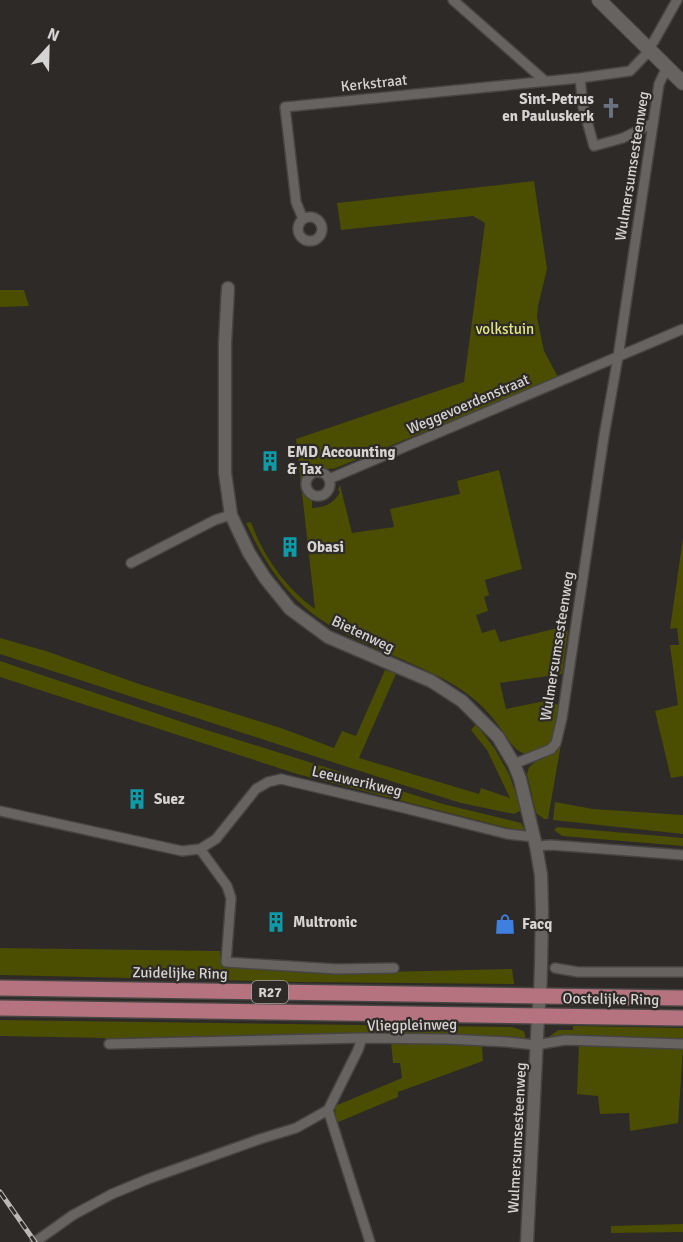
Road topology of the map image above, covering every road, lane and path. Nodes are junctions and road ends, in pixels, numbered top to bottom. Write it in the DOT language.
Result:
graph roads {
  1 [pos="453,0"];
  2 [pos="599,0"];
  3 [pos="677,0"];
  4 [pos="649,49"];
  5 [pos="667,67"];
  6 [pos="580,78"];
  7 [pos="545,81"];
  8 [pos="683,83"];
  9 [pos="653,123"];
  10 [pos="303,219"];
  11 [pos="228,288"];
  12 [pos="683,329"];
  13 [pos="618,357"];
  14 [pos="329,479"];
  15 [pos="231,515"];
  16 [pos="131,563"];
  17 [pos="514,764"];
  18 [pos="0,811"];
  19 [pos="535,841"];
  20 [pos="200,849"];
  21 [pos="683,855"];
  22 [pos="394,968"];
  23 [pos="555,968"];
  24 [pos="683,972"];
  25 [pos="0,988"];
  26 [pos="540,996"];
  27 [pos="683,998"];
  28 [pos="0,1008"];
  29 [pos="538,1016"];
  30 [pos="683,1018"];
  31 [pos="362,1038"];
  32 [pos="109,1044"];
  33 [pos="683,1044"];
  34 [pos="536,1045"];
  35 [pos="328,1110"];
  36 [pos="35,1242"];
  37 [pos="370,1242"];
  38 [pos="527,1242"];
  1 -- 7 [label="street"];
  2 -- 4 [label="main road"];
  3 -- 4 [label="street, Kerkstraat"];
  4 -- 5 [label="main road"];
  4 -- 6 [label="street, Kerkstraat"];
  5 -- 8 [label="main road"];
  5 -- 9 [label="street, Wulmersumsesteenweg"];
  6 -- 7 [label="street, Kerkstraat"];
  6 -- 9 [label="street"];
  7 -- 10 [label="street, Kerkstraat"];
  9 -- 13 [label="street, Wulmersumsesteenweg"];
  11 -- 15 [label="street, Bietenweg"];
  12 -- 13 [label="street, Weggevoerdenstraat"];
  13 -- 14 [label="street, Weggevoerdenstraat"];
  13 -- 17 [label="street, Wulmersumsesteenweg"];
  15 -- 16 [label="street"];
  15 -- 17 [label="street, Bietenweg"];
  17 -- 19 [label="street, Wulmersumsesteenweg"];
  18 -- 20 [label="street"];
  19 -- 20 [label="street, Leeuwerikweg"];
  19 -- 21 [label="street, Leeuwerikweg"];
  19 -- 26 [label="street, Wulmersumsesteenweg"];
  20 -- 22 [label="street"];
  23 -- 24 [label="street"];
  25 -- 26 [label="highway, Zuidelijke Ring / R27"];
  26 -- 27 [label="highway, Oostelijke Ring / R27"];
  26 -- 29 [label="street, Wulmersumsesteenweg"];
  28 -- 29 [label="highway, R27"];
  29 -- 30 [label="highway, Oostelijke Ring / R27"];
  29 -- 34 [label="street, Wulmersumsesteenweg"];
  31 -- 32 [label="street"];
  31 -- 34 [label="street, Vliegpleinweg"];
  31 -- 35 [label="street, Vliegpleinweg"];
  33 -- 34 [label="street, Vliegpleinweg"];
  34 -- 38 [label="street, Wulmersumsesteenweg"];
  35 -- 36 [label="street"];
  35 -- 37 [label="street"];
}
